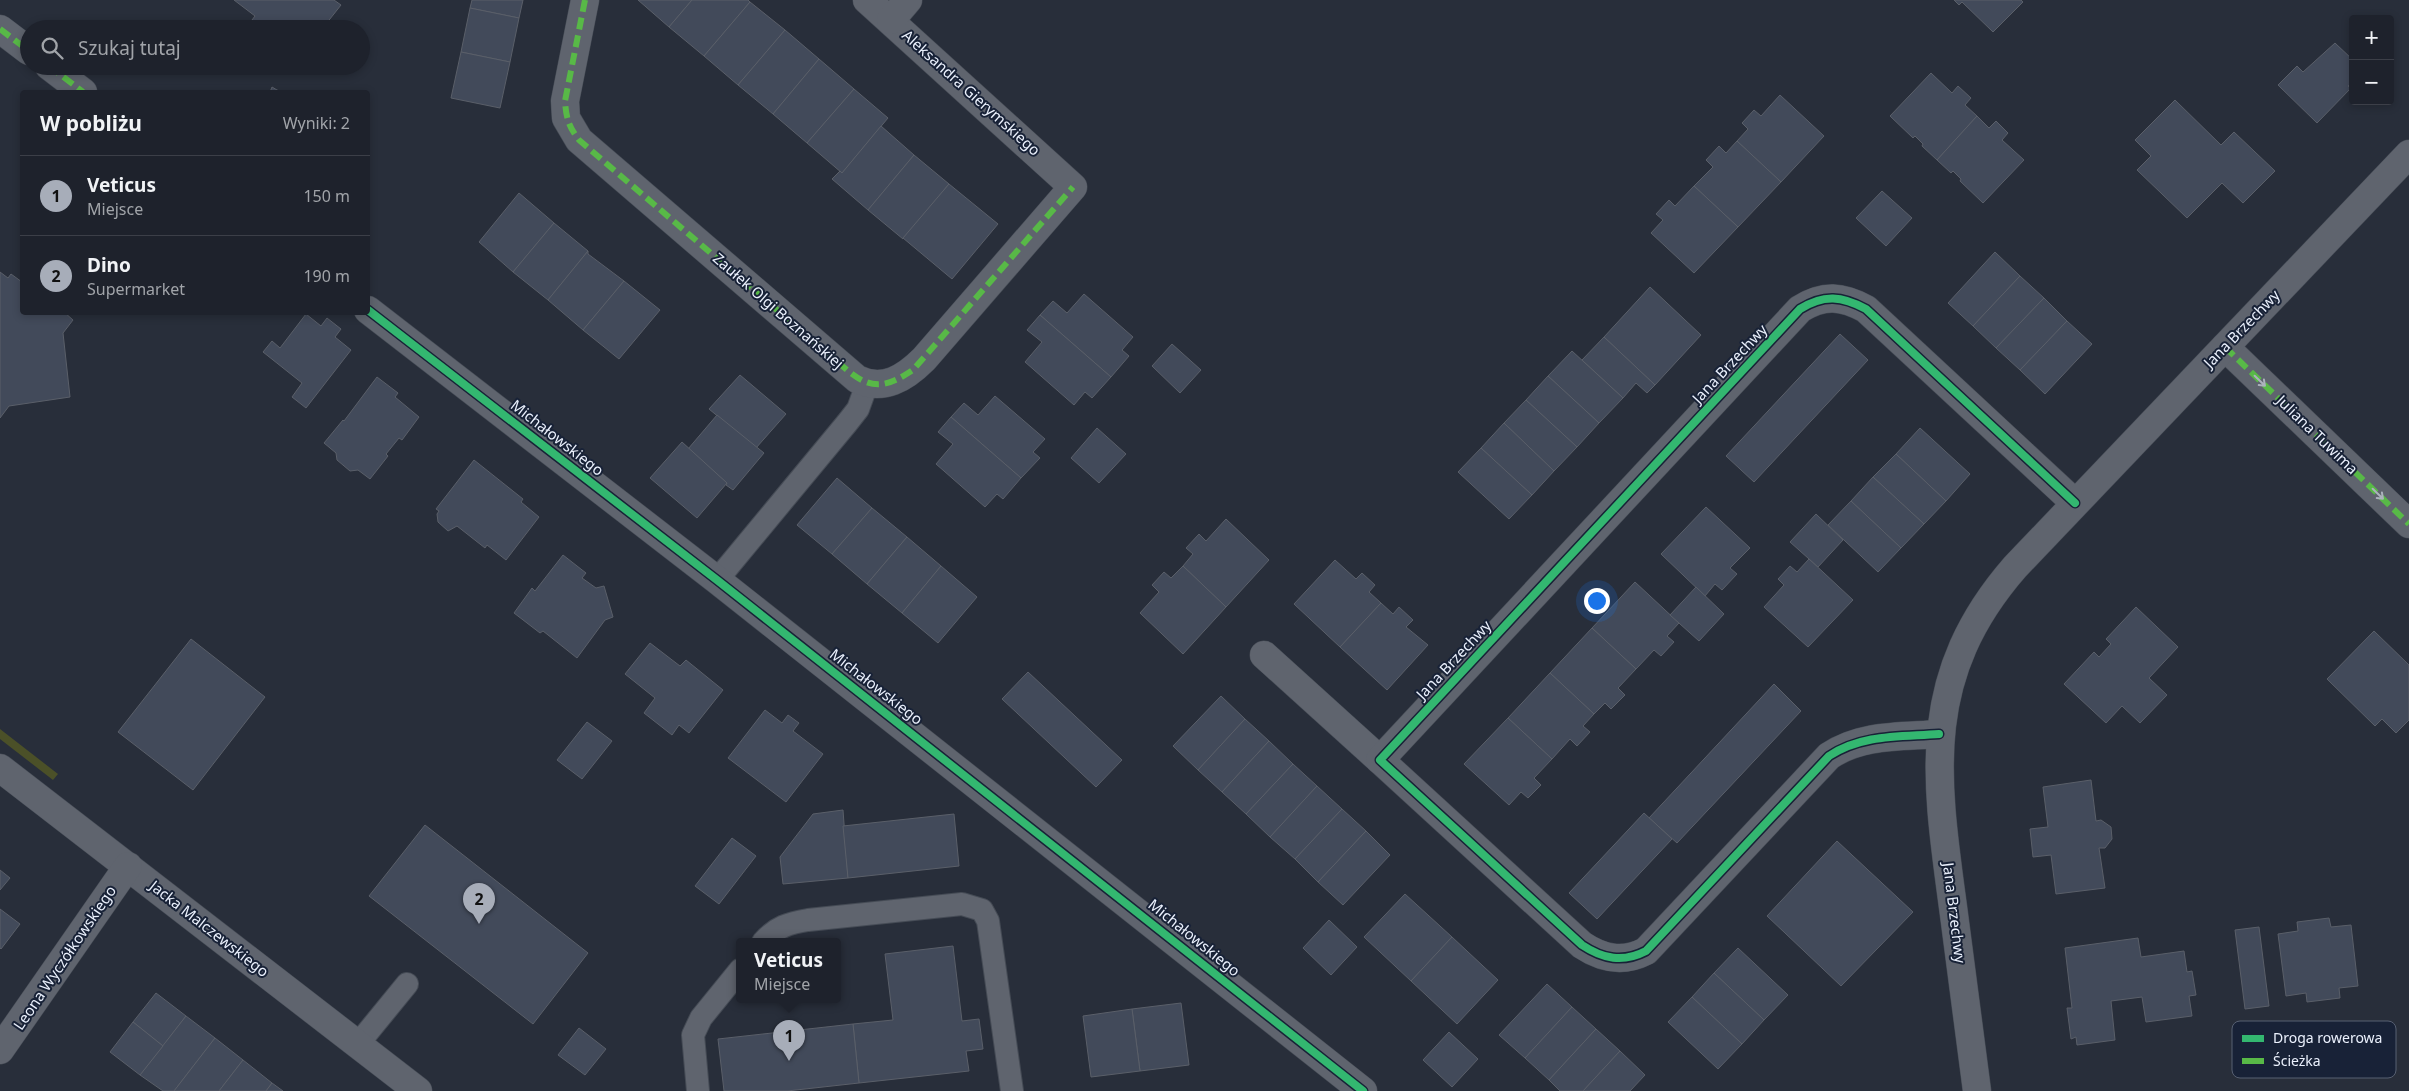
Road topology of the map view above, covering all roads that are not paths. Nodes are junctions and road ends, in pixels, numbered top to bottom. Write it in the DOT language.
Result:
graph roads {
  1 [pos="585,0"];
  2 [pos="867,0"];
  3 [pos="899,10"];
  4 [pos="0,29"];
  5 [pos="20,44"];
  6 [pos="61,75"];
  7 [pos="80,90"];
  8 [pos="2409,154"];
  9 [pos="370,312"];
  10 [pos="2225,347"];
  11 [pos="867,384"];
  12 [pos="2075,503"];
  13 [pos="2409,524"];
  14 [pos="716,580"];
  15 [pos="1264,655"];
  16 [pos="1940,734"];
  17 [pos="1380,760"];
  18 [pos="0,768"];
  19 [pos="128,866"];
  20 [pos="767,938"];
  21 [pos="736,975"];
  22 [pos="407,984"];
  23 [pos="358,1044"];
  24 [pos="0,1050"];
  25 [pos="418,1091"];
  26 [pos="698,1091"];
  27 [pos="1012,1091"];
  28 [pos="1363,1091"];
  29 [pos="1977,1091"];
  1 -- 11 [label="street, Zaułek Olgi Boznańskiej"];
  2 -- 3 [label="street, Aleksandra Gierymskiego"];
  3 -- 11 [label="street, Aleksandra Gierymskiego"];
  4 -- 5 [label="street"];
  6 -- 7 [label="street"];
  8 -- 10 [label="street, Jana Brzechwy"];
  9 -- 14 [label="street, Michałowskiego"];
  10 -- 12 [label="street, Jana Brzechwy"];
  10 -- 13 [label="street, Juliana Tuwima, one-way"];
  11 -- 14 [label="lane"];
  12 -- 16 [label="street, Jana Brzechwy"];
  12 -- 17 [label="street, Jana Brzechwy"];
  14 -- 28 [label="street, Michałowskiego"];
  15 -- 17 [label="street"];
  16 -- 17 [label="street"];
  16 -- 29 [label="street, Jana Brzechwy"];
  18 -- 19 [label="street, Jacka Malczewskiego"];
  19 -- 23 [label="street, Jacka Malczewskiego"];
  19 -- 24 [label="street, Leona Wyczółkowskiego"];
  20 -- 27 [label="lane"];
  21 -- 26 [label="lane"];
  22 -- 23 [label="lane"];
  23 -- 25 [label="street, Jacka Malczewskiego"];
}
